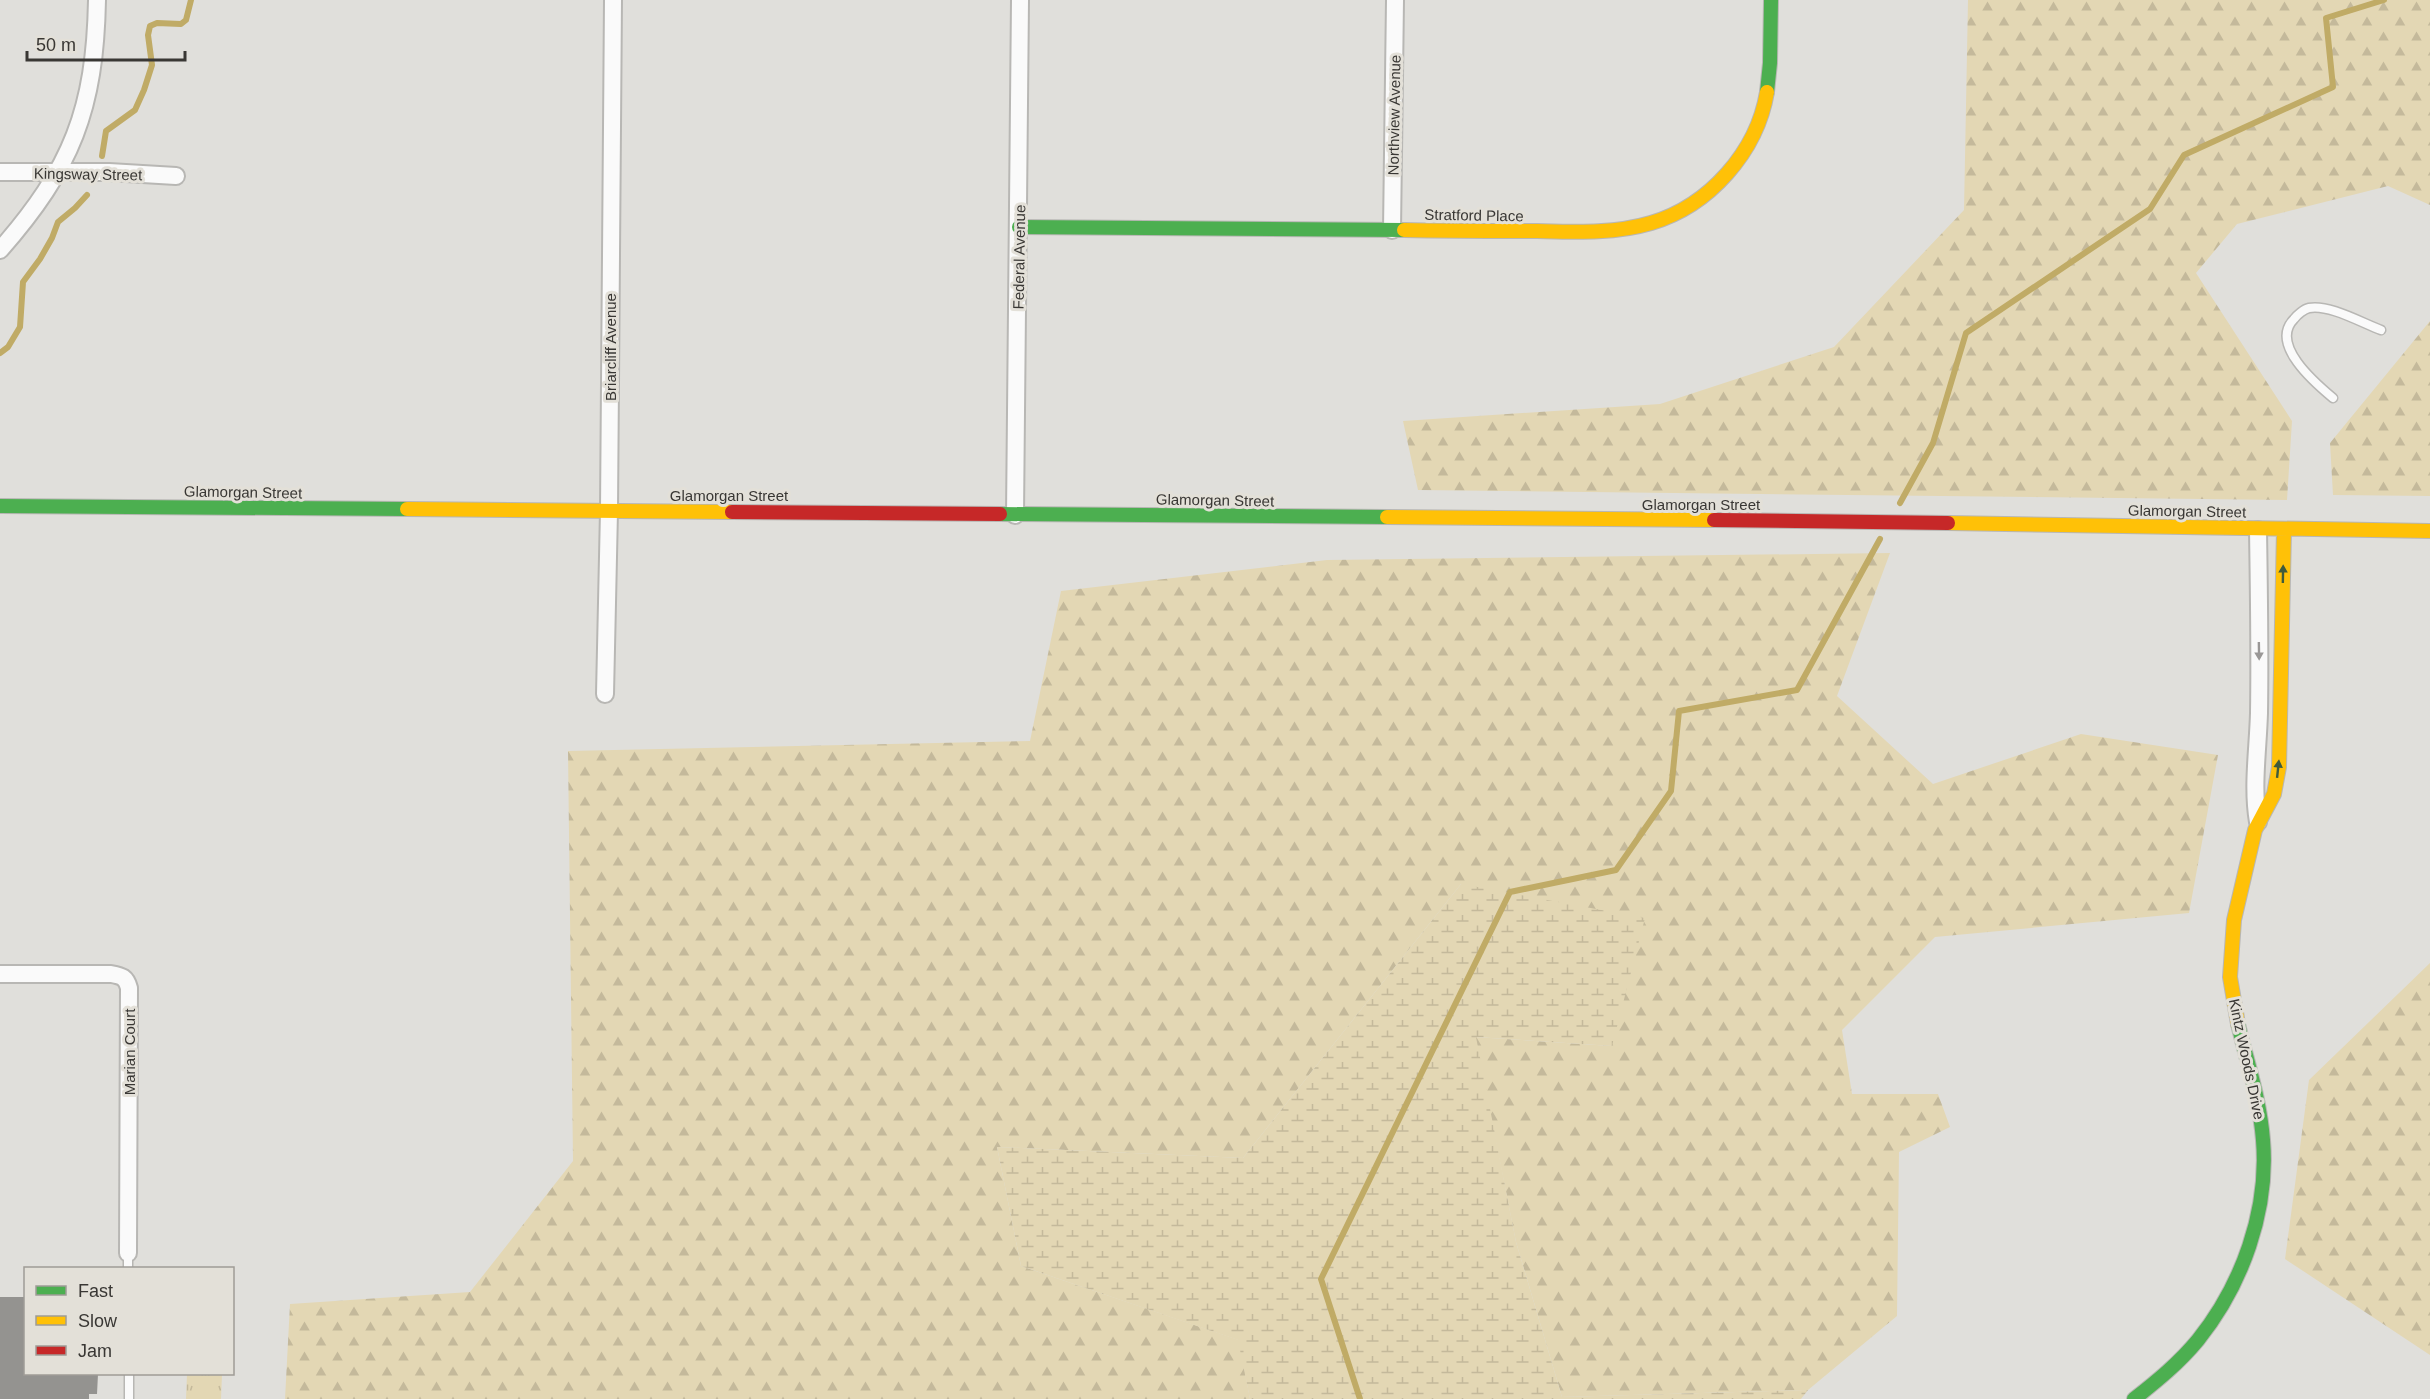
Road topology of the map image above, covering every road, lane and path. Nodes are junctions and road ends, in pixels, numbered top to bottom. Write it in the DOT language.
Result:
graph roads {
  1 [pos="97,0"];
  2 [pos="613,0"];
  3 [pos="1020,0"];
  4 [pos="1395,0"];
  5 [pos="1771,0"];
  6 [pos="0,172"];
  7 [pos="58,173"];
  8 [pos="176,176"];
  9 [pos="1019,227"];
  10 [pos="1392,230"];
  11 [pos="0,250"];
  12 [pos="2380,330"];
  13 [pos="2333,398"];
  14 [pos="0,506"];
  15 [pos="609,511"];
  16 [pos="1015,515"];
  17 [pos="2258,530"];
  18 [pos="2283,530"];
  19 [pos="2430,531"];
  20 [pos="2260,683"];
  21 [pos="2281,684"];
  22 [pos="605,694"];
  23 [pos="2258,822"];
  24 [pos="0,974"];
  25 [pos="128,1261"];
  26 [pos="129,1375"];
  27 [pos="129,1399"];
  28 [pos="2134,1399"];
  1 -- 7 [label="street"];
  2 -- 15 [label="street, Briarcliff Avenue"];
  3 -- 9 [label="street, Federal Avenue"];
  4 -- 10 [label="street, Northview Avenue"];
  5 -- 10 [label="street, Stratford Place"];
  6 -- 7 [label="street, Kingsway Street"];
  7 -- 8 [label="street, Kingsway Street"];
  7 -- 11 [label="street"];
  9 -- 10 [label="street, Stratford Place"];
  9 -- 16 [label="street, Federal Avenue"];
  12 -- 13 [label="lane"];
  14 -- 15 [label="street, Glamorgan Street"];
  15 -- 16 [label="street, Glamorgan Street"];
  15 -- 22 [label="street, Briarcliff Avenue"];
  16 -- 17 [label="street, Glamorgan Street"];
  17 -- 18 [label="street, Glamorgan Street"];
  17 -- 20 [label="street, Kintz Woods Drive, one-way"];
  18 -- 19 [label="street, Glamorgan Street"];
  21 -- 18 [label="street, Kintz Woods Drive, one-way"];
  20 -- 21 [label="street"];
  20 -- 23 [label="street, Kintz Woods Drive"];
  23 -- 21 [label="street, Kintz Woods Drive, one-way"];
  23 -- 28 [label="street, Kintz Woods Drive"];
  24 -- 25 [label="street, Marian Court"];
  26 -- 27 [label="lane"];
}
